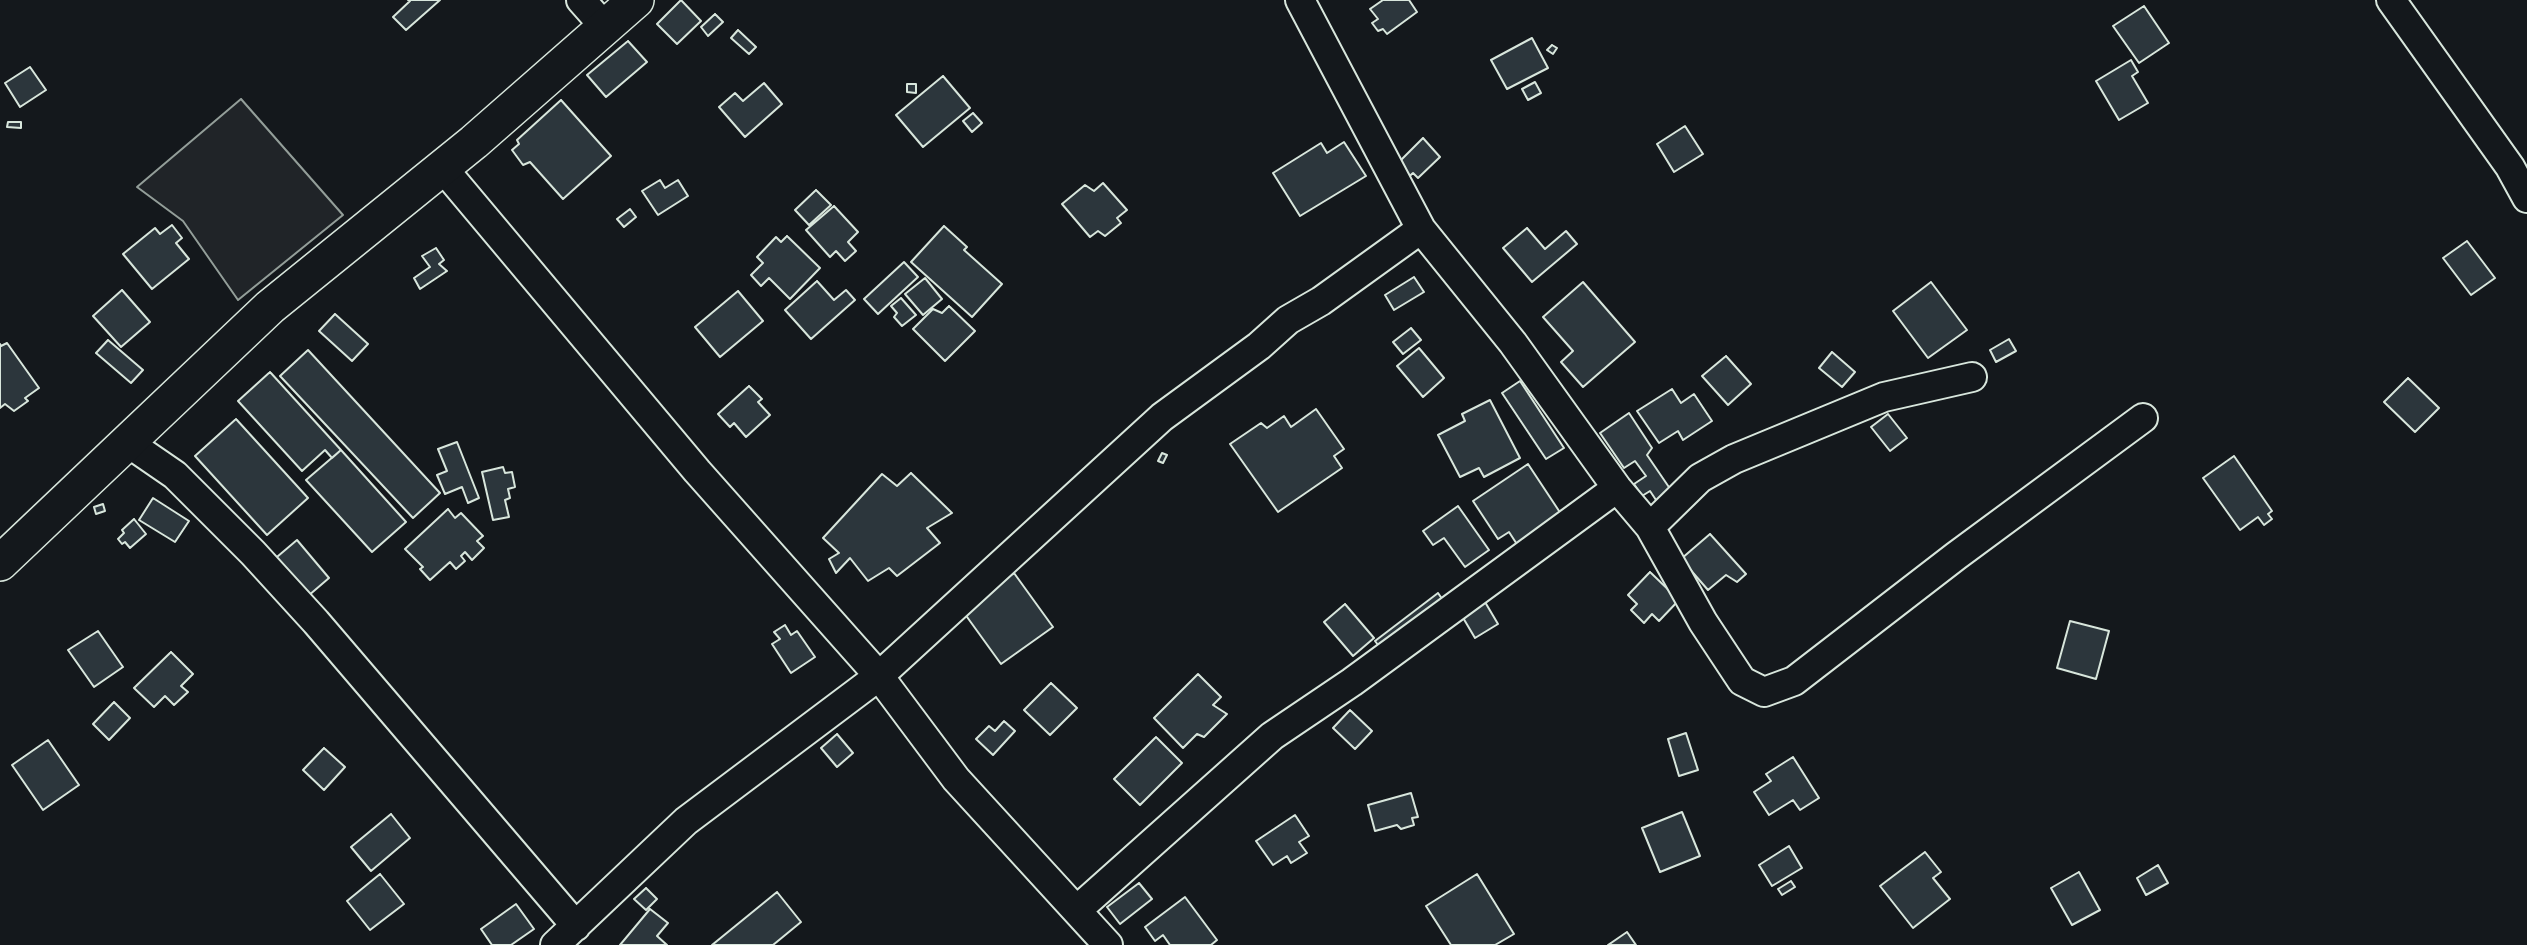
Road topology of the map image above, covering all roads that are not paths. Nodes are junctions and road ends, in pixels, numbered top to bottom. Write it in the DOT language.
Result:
graph roads {
  1 [pos="581,0"];
  2 [pos="636,0"];
  3 [pos="1300,0"];
  4 [pos="2391,0"];
  5 [pos="604,26"];
  6 [pos="2518,162"];
  7 [pos="442,167"];
  8 [pos="2527,198"];
  9 [pos="1422,229"];
  10 [pos="1972,377"];
  11 [pos="2143,418"];
  12 [pos="127,442"];
  13 [pos="1617,488"];
  14 [pos="1650,527"];
  15 [pos="0,563"];
  16 [pos="879,676"];
  17 [pos="1077,910"];
  18 [pos="576,926"];
  19 [pos="555,945"];
  20 [pos="1108,945"];
  1 -- 5 [label="street"];
  2 -- 5 [label="main road"];
  3 -- 9 [label="street"];
  4 -- 6 [label="street"];
  5 -- 7 [label="main road"];
  6 -- 8 [label="street"];
  7 -- 12 [label="main road"];
  7 -- 16 [label="street"];
  9 -- 13 [label="street"];
  9 -- 16 [label="street"];
  10 -- 14 [label="street"];
  11 -- 14 [label="street"];
  12 -- 15 [label="main road"];
  12 -- 18 [label="street"];
  13 -- 14 [label="street"];
  13 -- 17 [label="street"];
  16 -- 17 [label="street"];
  16 -- 18 [label="street"];
  17 -- 20 [label="street"];
  18 -- 19 [label="street"];
}
